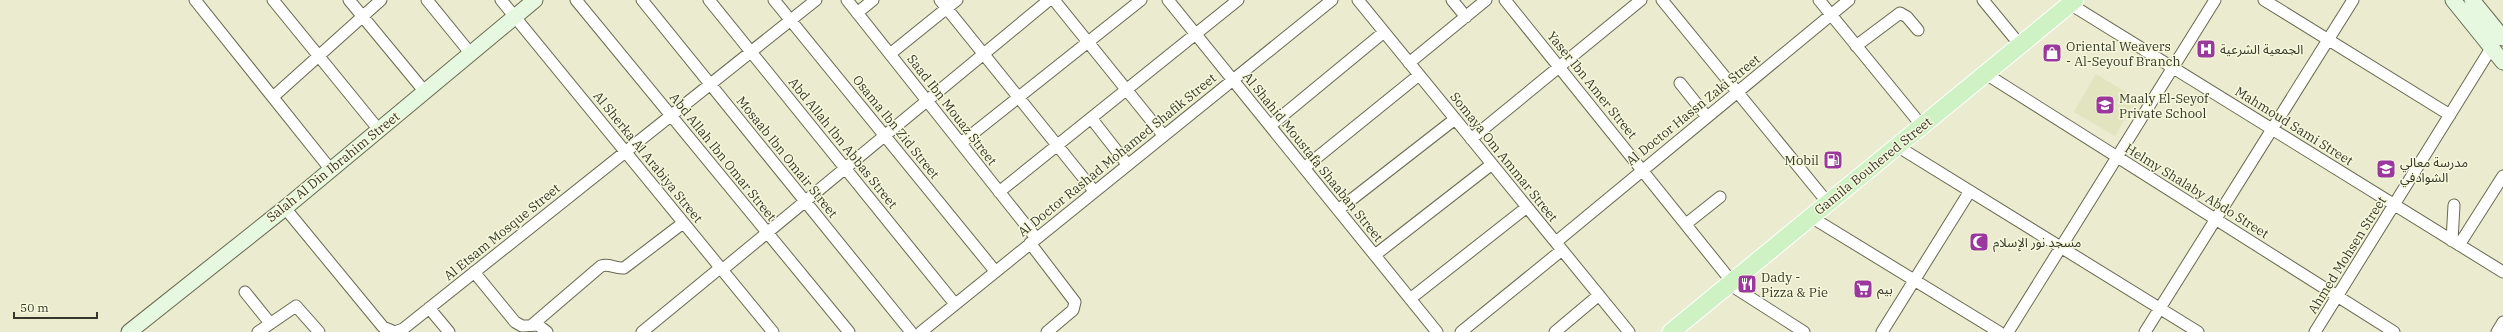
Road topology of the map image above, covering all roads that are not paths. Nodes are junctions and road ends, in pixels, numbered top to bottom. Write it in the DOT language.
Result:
graph roads {
  1 [pos="273,0"];
  2 [pos="349,0"];
  3 [pos="382,0"];
  4 [pos="427,0"];
  5 [pos="501,0"];
  6 [pos="535,0"];
  7 [pos="576,0"];
  8 [pos="642,0"];
  9 [pos="709,0"];
  10 [pos="774,0"];
  11 [pos="816,0"];
  12 [pos="847,0"];
  13 [pos="873,0"];
  14 [pos="957,0"];
  15 [pos="1049,0"];
  16 [pos="1054,0"];
  17 [pos="1141,0"];
  18 [pos="1168,0"];
  19 [pos="1238,0"];
  20 [pos="1332,0"];
  21 [pos="1358,0"];
  22 [pos="1452,0"];
  23 [pos="1486,0"];
  24 [pos="1505,0"];
  25 [pos="1641,0"];
  26 [pos="1662,0"];
  27 [pos="1818,0"];
  28 [pos="1849,0"];
  29 [pos="1982,0"];
  30 [pos="2215,0"];
  31 [pos="2264,0"];
  32 [pos="2353,0"];
  33 [pos="2453,0"];
  34 [pos="2472,0"];
  35 [pos="199,1"];
  36 [pos="2072,2"];
  37 [pos="943,4"];
  38 [pos="857,13"];
  39 [pos="1831,15"];
  40 [pos="362,16"];
  41 [pos="515,17"];
  42 [pos="1466,17"];
  43 [pos="790,20"];
  44 [pos="1918,30"];
  45 [pos="1384,32"];
  46 [pos="1195,34"];
  47 [pos="2499,37"];
  48 [pos="2328,40"];
  49 [pos="1088,42"];
  50 [pos="2020,45"];
  51 [pos="1856,46"];
  52 [pos="750,51"];
  53 [pos="471,54"];
  54 [pos="890,54"];
  55 [pos="984,54"];
  56 [pos="320,57"];
  57 [pos="2503,62"];
  58 [pos="1409,63"];
  59 [pos="1559,67"];
  60 [pos="2172,68"];
  61 [pos="1986,74"];
  62 [pos="1419,75"];
  63 [pos="1232,80"];
  64 [pos="1680,83"];
  65 [pos="710,84"];
  66 [pos="1126,90"];
  67 [pos="425,92"];
  68 [pos="1737,92"];
  69 [pos="273,97"];
  70 [pos="1019,98"];
  71 [pos="927,101"];
  72 [pos="2450,114"];
  73 [pos="670,115"];
  74 [pos="1707,117"];
  75 [pos="1091,118"];
  76 [pos="1455,119"];
  77 [pos="1270,126"];
  78 [pos="1922,126"];
  79 [pos="379,130"];
  80 [pos="2272,130"];
  81 [pos="1163,135"];
  82 [pos="885,136"];
  83 [pos="1471,139"];
  84 [pos="961,143"];
  85 [pos="1057,145"];
  86 [pos="1897,146"];
  87 [pos="625,151"];
  88 [pos="2117,157"];
  89 [pos="1127,164"];
  90 [pos="1492,164"];
  91 [pos="845,168"];
  92 [pos="1304,168"];
  93 [pos="331,170"];
  94 [pos="1642,170"];
  95 [pos="2503,176"];
  96 [pos="1094,191"];
  97 [pos="1970,191"];
  98 [pos="1000,192"];
  99 [pos="1720,197"];
  100 [pos="805,201"];
  101 [pos="1828,203"];
  102 [pos="2394,205"];
  103 [pos="2454,205"];
  104 [pos="1527,207"];
  105 [pos="285,208"];
  106 [pos="1338,210"];
  107 [pos="1811,217"];
  108 [pos="2216,219"];
  109 [pos="684,223"];
  110 [pos="1686,224"];
  111 [pos="767,232"];
  112 [pos="1033,240"];
  113 [pos="2456,243"];
  114 [pos="1559,246"];
  115 [pos="2061,247"];
  116 [pos="1374,255"];
  117 [pos="721,269"];
  118 [pos="995,271"];
  119 [pos="474,272"];
  120 [pos="2503,272"];
  121 [pos="1914,280"];
  122 [pos="1730,283"];
  123 [pos="245,292"];
  124 [pos="1599,295"];
  125 [pos="2337,296"];
  126 [pos="1410,299"];
  127 [pos="955,304"];
  128 [pos="429,308"];
  129 [pos="2160,308"];
  130 [pos="2503,322"];
  131 [pos="270,323"];
  132 [pos="532,325"];
  133 [pos="768,330"];
  134 [pos="1680,330"];
  135 [pos="129,332"];
  136 [pos="258,332"];
  137 [pos="319,332"];
  138 [pos="395,332"];
  139 [pos="449,332"];
  140 [pos="547,332"];
  141 [pos="642,332"];
  142 [pos="849,332"];
  143 [pos="911,332"];
  144 [pos="921,332"];
  145 [pos="1047,332"];
  146 [pos="1437,332"];
  147 [pos="1461,332"];
  148 [pos="1555,332"];
  149 [pos="1629,332"];
  150 [pos="1804,332"];
  151 [pos="1882,332"];
  152 [pos="1999,332"];
  153 [pos="2008,332"];
  154 [pos="2145,332"];
  155 [pos="2198,332"];
  156 [pos="2315,332"];
  157 [pos="2394,332"];
  158 [pos="2497,332"];
  1 -- 56 [label="street"];
  2 -- 40 [label="street"];
  3 -- 40 [label="street"];
  4 -- 53 [label="street"];
  5 -- 41 [label="street, Al Sherka Al Arabiya Street"];
  6 -- 41 [label="street, Salah Al Din Ibrahim Street"];
  7 -- 73 [label="street, Abd Allah Ibn Omar Street"];
  8 -- 65 [label="street, Mosaab Ibn Omair Street"];
  9 -- 52 [label="street, Abd Allah Ibn Abbas Street"];
  10 -- 43 [label="street, Osama Ibn Zid Street"];
  11 -- 43 [label="street, Al Etsam Mosque Street"];
  12 -- 38 [label="street, Saad Ibn Mouaz Street"];
  13 -- 38 [label="street"];
  14 -- 37 [label="street"];
  15 -- 55 [label="street"];
  16 -- 49 [label="street"];
  17 -- 49 [label="street"];
  18 -- 46 [label="street, Al Shahid Moustafa Shaaban Street"];
  19 -- 46 [label="street"];
  20 -- 63 [label="street, Al Doctor Rashad Mohamed Shafik Street"];
  21 -- 45 [label="street, Somaya Om Ammar Street"];
  22 -- 42 [label="street"];
  23 -- 42 [label="street"];
  24 -- 59 [label="street, Yaser Ibn Amer Street"];
  25 -- 59 [label="street"];
  26 -- 68 [label="street"];
  27 -- 39 [label="street"];
  28 -- 39 [label="street, Al Doctor Hassn Zaki Street"];
  29 -- 50 [label="street"];
  30 -- 60 [label="street"];
  31 -- 48 [label="street"];
  32 -- 48 [label="street"];
  33 -- 47 [label="street"];
  34 -- 47 [label="street"];
  35 -- 69 [label="street"];
  36 -- 50 [label="main road, Gamila Bouhered Street"];
  36 -- 60 [label="street, Mahmoud Sami Street"];
  37 -- 54 [label="street"];
  37 -- 55 [label="street"];
  38 -- 54 [label="street, Saad Ibn Mouaz Street"];
  39 -- 51 [label="street"];
  39 -- 68 [label="street, Al Doctor Hassn Zaki Street"];
  40 -- 56 [label="street"];
  40 -- 67 [label="street"];
  41 -- 53 [label="street, Salah Al Din Ibrahim Street"];
  41 -- 87 [label="street, Al Sherka Al Arabiya Street"];
  42 -- 58 [label="street"];
  43 -- 52 [label="street, Al Etsam Mosque Street"];
  43 -- 82 [label="street, Osama Ibn Zid Street"];
  44 -- 51 [label="street"];
  45 -- 58 [label="street, Somaya Om Ammar Street"];
  45 -- 77 [label="street"];
  46 -- 63 [label="street, Al Shahid Moustafa Shaaban Street"];
  46 -- 66 [label="street"];
  47 -- 57 [label="street"];
  47 -- 72 [label="street, Ahmed Mohsen Street"];
  48 -- 72 [label="street"];
  48 -- 80 [label="street"];
  49 -- 66 [label="street"];
  49 -- 70 [label="street"];
  50 -- 61 [label="main road, Gamila Bouhered Street"];
  51 -- 78 [label="street"];
  52 -- 65 [label="street, Al Etsam Mosque Street"];
  52 -- 91 [label="street, Abd Allah Ibn Abbas Street"];
  53 -- 67 [label="street, Salah Al Din Ibrahim Street"];
  54 -- 71 [label="street, Saad Ibn Mouaz Street"];
  55 -- 70 [label="street"];
  55 -- 71 [label="street"];
  56 -- 69 [label="street"];
  56 -- 79 [label="street"];
  58 -- 62 [label="street, Somaya Om Ammar Street"];
  59 -- 83 [label="street"];
  59 -- 94 [label="street, Yaser Ibn Amer Street"];
  60 -- 80 [label="street, Mahmoud Sami Street"];
  60 -- 88 [label="street"];
  61 -- 78 [label="main road, Gamila Bouhered Street"];
  61 -- 88 [label="street, Helmy Shalaby Abdo Street"];
  62 -- 76 [label="street, Somaya Om Ammar Street"];
  62 -- 92 [label="street"];
  63 -- 77 [label="street, Al Shahid Moustafa Shaaban Street"];
  63 -- 81 [label="street, Al Doctor Rashad Mohamed Shafik Street"];
  64 -- 74 [label="street"];
  65 -- 73 [label="street, Al Etsam Mosque Street"];
  65 -- 100 [label="street, Mosaab Ibn Omair Street"];
  66 -- 75 [label="street"];
  66 -- 81 [label="street"];
  67 -- 79 [label="street, Salah Al Din Ibrahim Street"];
  68 -- 74 [label="street, Al Doctor Hassn Zaki Street"];
  68 -- 101 [label="street"];
  69 -- 93 [label="street"];
  70 -- 84 [label="street"];
  70 -- 85 [label="street"];
  71 -- 82 [label="street"];
  71 -- 84 [label="street, Saad Ibn Mouaz Street"];
  72 -- 102 [label="street, Ahmed Mohsen Street"];
  73 -- 87 [label="street, Al Etsam Mosque Street"];
  73 -- 111 [label="street, Abd Allah Ibn Omar Street"];
  74 -- 94 [label="street, Al Doctor Hassn Zaki Street"];
  75 -- 85 [label="street"];
  75 -- 89 [label="street"];
  76 -- 83 [label="street, Somaya Om Ammar Street"];
  76 -- 106 [label="street"];
  77 -- 92 [label="street, Al Shahid Moustafa Shaaban Street"];
  78 -- 86 [label="main road, Gamila Bouhered Street"];
  79 -- 93 [label="street, Salah Al Din Ibrahim Street"];
  80 -- 102 [label="street, Mahmoud Sami Street"];
  80 -- 108 [label="street"];
  81 -- 89 [label="street, Al Doctor Rashad Mohamed Shafik Street"];
  82 -- 91 [label="street"];
  82 -- 118 [label="street, Osama Ibn Zid Street"];
  83 -- 90 [label="street, Somaya Om Ammar Street"];
  84 -- 98 [label="street, Saad Ibn Mouaz Street"];
  85 -- 96 [label="street"];
  85 -- 98 [label="street"];
  86 -- 97 [label="street"];
  86 -- 101 [label="main road, Gamila Bouhered Street"];
  87 -- 109 [label="street, Al Sherka Al Arabiya Street"];
  87 -- 119 [label="street, Al Etsam Mosque Street"];
  88 -- 108 [label="street, Helmy Shalaby Abdo Street"];
  88 -- 115 [label="street"];
  89 -- 96 [label="street, Al Doctor Rashad Mohamed Shafik Street"];
  90 -- 104 [label="street, Somaya Om Ammar Street"];
  90 -- 116 [label="street"];
  91 -- 100 [label="street"];
  91 -- 127 [label="street, Abd Allah Ibn Abbas Street"];
  92 -- 106 [label="street, Al Shahid Moustafa Shaaban Street"];
  93 -- 105 [label="street, Salah Al Din Ibrahim Street"];
  94 -- 110 [label="street, Yaser Ibn Amer Street"];
  94 -- 114 [label="street, Al Doctor Hassn Zaki Street"];
  95 -- 113 [label="street"];
  96 -- 112 [label="street, Al Doctor Rashad Mohamed Shafik Street"];
  97 -- 115 [label="street"];
  97 -- 121 [label="street"];
  98 -- 112 [label="street, Saad Ibn Mouaz Street"];
  99 -- 110 [label="street"];
  100 -- 111 [label="street"];
  100 -- 143 [label="street, Mosaab Ibn Omair Street"];
  101 -- 107 [label="main road, Gamila Bouhered Street"];
  102 -- 113 [label="street, Mahmoud Sami Street"];
  102 -- 125 [label="street, Ahmed Mohsen Street"];
  103 -- 113 [label="street"];
  104 -- 114 [label="street, Somaya Om Ammar Street"];
  104 -- 126 [label="street"];
  105 -- 135 [label="street, Salah Al Din Ibrahim Street"];
  105 -- 138 [label="street, Al Etsam Mosque Street"];
  106 -- 116 [label="street, Al Shahid Moustafa Shaaban Street"];
  107 -- 121 [label="street"];
  107 -- 122 [label="main road, Gamila Bouhered Street"];
  108 -- 125 [label="street, Helmy Shalaby Abdo Street"];
  108 -- 129 [label="street"];
  109 -- 117 [label="street, Al Sherka Al Arabiya Street"];
  109 -- 132 [label="street"];
  110 -- 122 [label="street, Yaser Ibn Amer Street"];
  111 -- 117 [label="street"];
  111 -- 142 [label="street, Abd Allah Ibn Omar Street"];
  112 -- 118 [label="street, Al Doctor Rashad Mohamed Shafik Street"];
  112 -- 145 [label="street, Saad Ibn Mouaz Street"];
  113 -- 120 [label="street, Mahmoud Sami Street"];
  114 -- 124 [label="street, Somaya Om Ammar Street"];
  114 -- 147 [label="street, Al Doctor Hassn Zaki Street"];
  115 -- 129 [label="street"];
  115 -- 153 [label="street"];
  116 -- 126 [label="street, Al Shahid Moustafa Shaaban Street"];
  117 -- 133 [label="street, Al Sherka Al Arabiya Street"];
  117 -- 141 [label="street"];
  118 -- 127 [label="street, Al Doctor Rashad Mohamed Shafik Street"];
  119 -- 128 [label="street, Al Etsam Mosque Street"];
  119 -- 132 [label="street"];
  121 -- 151 [label="street"];
  121 -- 152 [label="street"];
  122 -- 134 [label="main road, Gamila Bouhered Street"];
  122 -- 150 [label="street, Yaser Ibn Amer Street"];
  123 -- 131 [label="street"];
  124 -- 148 [label="street"];
  124 -- 149 [label="street, Somaya Om Ammar Street"];
  125 -- 156 [label="street, Ahmed Mohsen Street"];
  125 -- 157 [label="street, Helmy Shalaby Abdo Street"];
  126 -- 146 [label="street, Al Shahid Moustafa Shaaban Street"];
  127 -- 144 [label="street, Al Doctor Rashad Mohamed Shafik Street"];
  128 -- 138 [label="street, Al Etsam Mosque Street"];
  128 -- 139 [label="street"];
  129 -- 154 [label="street"];
  129 -- 155 [label="street"];
  130 -- 158 [label="street"];
  131 -- 136 [label="street"];
  131 -- 137 [label="street"];
  132 -- 140 [label="street"];
}
